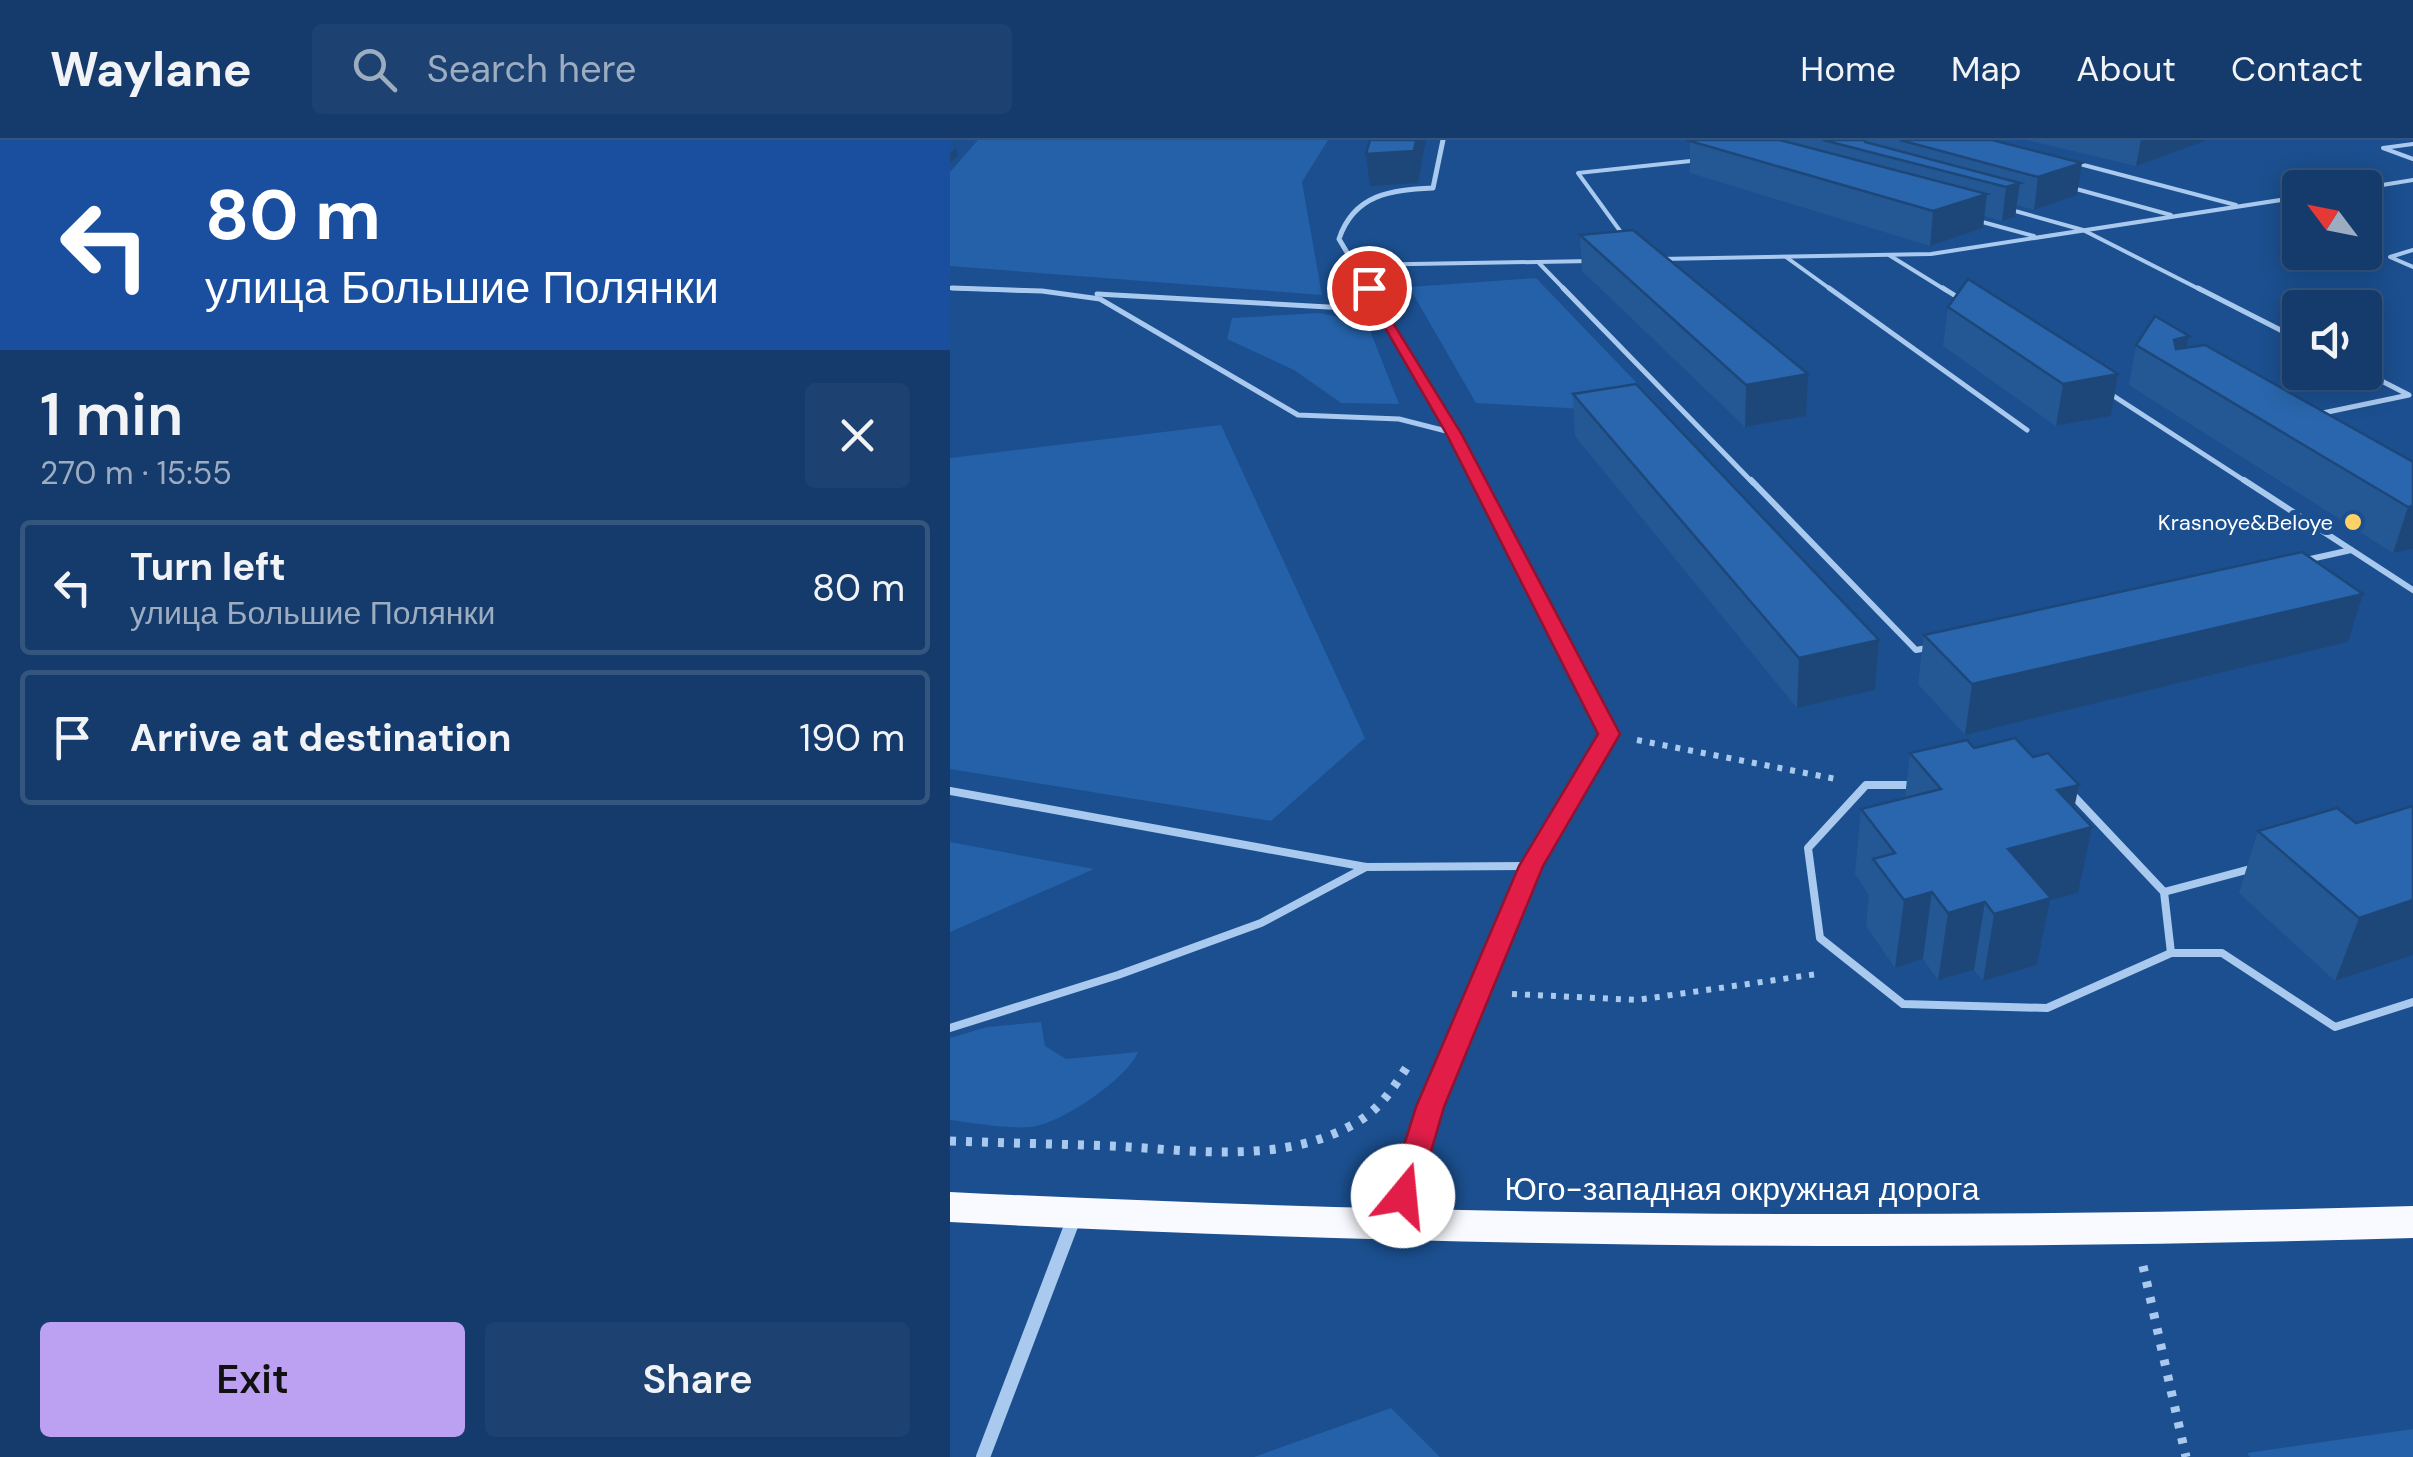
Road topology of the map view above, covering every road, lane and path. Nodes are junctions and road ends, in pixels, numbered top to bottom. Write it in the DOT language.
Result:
graph roads {
  1 [pos="1443,140"];
  2 [pos="2413,144"];
  3 [pos="2413,158"];
  4 [pos="1704,159"];
  5 [pos="2068,161"];
  6 [pos="2413,180"];
  7 [pos="2382,185"];
  8 [pos="2064,186"];
  9 [pos="2282,200"];
  10 [pos="1992,204"];
  11 [pos="2241,206"];
  12 [pos="1964,216"];
  13 [pos="2175,216"];
  14 [pos="2083,230"];
  15 [pos="1623,236"];
  16 [pos="2038,237"];
  17 [pos="2413,250"];
  18 [pos="1889,255"];
  19 [pos="1786,257"];
  20 [pos="1653,259"];
  21 [pos="1596,260"];
  22 [pos="1538,262"];
  23 [pos="1356,266"];
  24 [pos="2413,267"];
  25 [pos="950,288"];
  26 [pos="1042,291"];
  27 [pos="1970,306"];
  28 [pos="1382,310"];
  29 [pos="2282,331"];
  30 [pos="2382,381"];
  31 [pos="2100,387"];
  32 [pos="2309,416"];
  33 [pos="2027,430"];
  34 [pos="1454,433"];
  35 [pos="2351,550"];
  36 [pos="2294,563"];
  37 [pos="2413,590"];
  38 [pos="1934,646"];
  39 [pos="1609,734"];
  40 [pos="2061,782"];
  41 [pos="1925,784"];
  42 [pos="1866,785"];
  43 [pos="950,791"];
  44 [pos="2267,865"];
  45 [pos="1531,866"];
  46 [pos="1366,867"];
  47 [pos="2164,892"];
  48 [pos="2171,953"];
  49 [pos="1850,962"];
  50 [pos="1517,994"];
  51 [pos="2413,1002"];
  52 [pos="950,1028"];
  53 [pos="1413,1053"];
  54 [pos="950,1142"];
  55 [pos="950,1206"];
  56 [pos="1076,1213"];
  57 [pos="2413,1222"];
  58 [pos="1394,1226"];
  59 [pos="2136,1231"];
  60 [pos="983,1457"];
  61 [pos="2186,1457"];
  1 -- 23 [label="street"];
  2 -- 3 [label="lane"];
  4 -- 15 [label="lane"];
  5 -- 11 [label="lane"];
  6 -- 7 [label="lane"];
  8 -- 13 [label="lane"];
  9 -- 11 [label="lane"];
  10 -- 14 [label="lane"];
  11 -- 13 [label="lane"];
  12 -- 16 [label="lane"];
  13 -- 14 [label="lane"];
  14 -- 16 [label="lane"];
  14 -- 29 [label="lane"];
  16 -- 18 [label="lane"];
  17 -- 24 [label="lane"];
  18 -- 19 [label="lane"];
  18 -- 27 [label="lane"];
  19 -- 20 [label="lane"];
  19 -- 33 [label="lane"];
  21 -- 22 [label="lane"];
  22 -- 23 [label="lane"];
  22 -- 38 [label="lane"];
  23 -- 28 [label="street"];
  25 -- 26 [label="lane"];
  26 -- 28 [label="lane"];
  26 -- 34 [label="lane"];
  28 -- 34 [label="street"];
  30 -- 32 [label="lane"];
  31 -- 35 [label="lane"];
  34 -- 39 [label="street"];
  35 -- 36 [label="lane"];
  35 -- 37 [label="lane"];
  39 -- 42 [label="path"];
  39 -- 45 [label="street"];
  40 -- 47 [label="lane"];
  41 -- 42 [label="lane"];
  42 -- 49 [label="lane"];
  43 -- 46 [label="lane"];
  44 -- 47 [label="lane"];
  45 -- 46 [label="lane"];
  45 -- 58 [label="street"];
  46 -- 52 [label="lane"];
  47 -- 48 [label="lane"];
  48 -- 49 [label="lane"];
  48 -- 51 [label="lane"];
  49 -- 50 [label="path"];
  53 -- 54 [label="path"];
  55 -- 56 [label="highway, Юго-западная окружная дорога"];
  56 -- 58 [label="highway, Юго-западная окружная дорога"];
  56 -- 60 [label="street"];
  57 -- 59 [label="highway, Юго-западная окружная дорога"];
  58 -- 59 [label="highway, Юго-западная окружная дорога"];
  59 -- 61 [label="path"];
}
